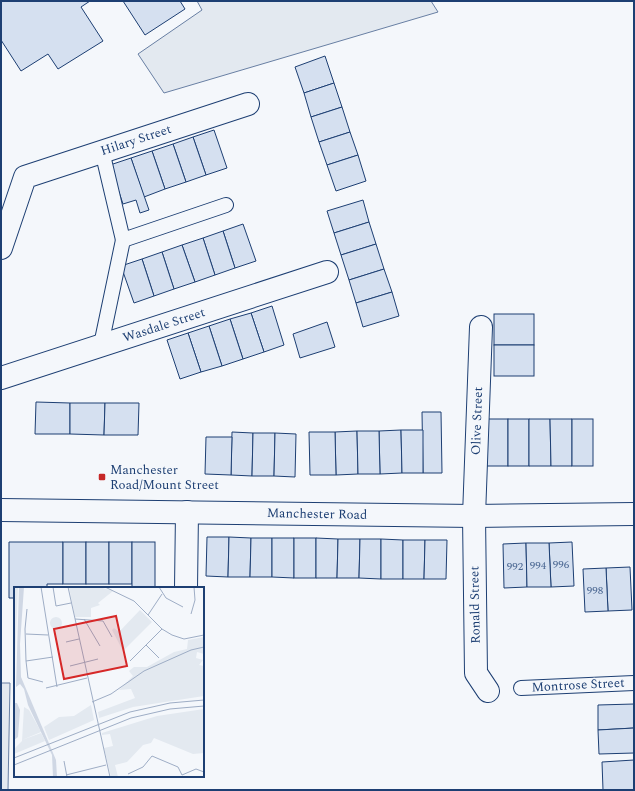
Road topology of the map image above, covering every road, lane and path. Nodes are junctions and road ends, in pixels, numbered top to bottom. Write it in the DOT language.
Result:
graph roads {
  1 [pos="248,104"];
  2 [pos="102,152"];
  3 [pos="226,205"];
  4 [pos="123,240"];
  5 [pos="1,248"];
  6 [pos="327,272"];
  7 [pos="480,327"];
  8 [pos="101,345"];
  9 [pos="1,378"];
  10 [pos="1,510"];
  11 [pos="187,512"];
  12 [pos="634,514"];
  13 [pos="474,516"];
  14 [pos="186,587"];
  15 [pos="634,683"];
  16 [pos="521,688"];
  17 [pos="488,691"];
  1 -- 2 [label="street, Hilary Street"];
  2 -- 4 [label="lane"];
  2 -- 5 [label="street, Hilary Street"];
  3 -- 4 [label="lane"];
  4 -- 8 [label="lane"];
  6 -- 8 [label="street, Wasdale Street"];
  7 -- 13 [label="street, Olive Street"];
  8 -- 9 [label="street, Wasdale Street"];
  10 -- 11 [label="street, Manchester Road"];
  11 -- 13 [label="street, Manchester Road"];
  11 -- 14 [label="street"];
  12 -- 13 [label="street, Manchester Road"];
  13 -- 17 [label="street, Ronald Street"];
  15 -- 16 [label="lane, Montrose Street"];
}
